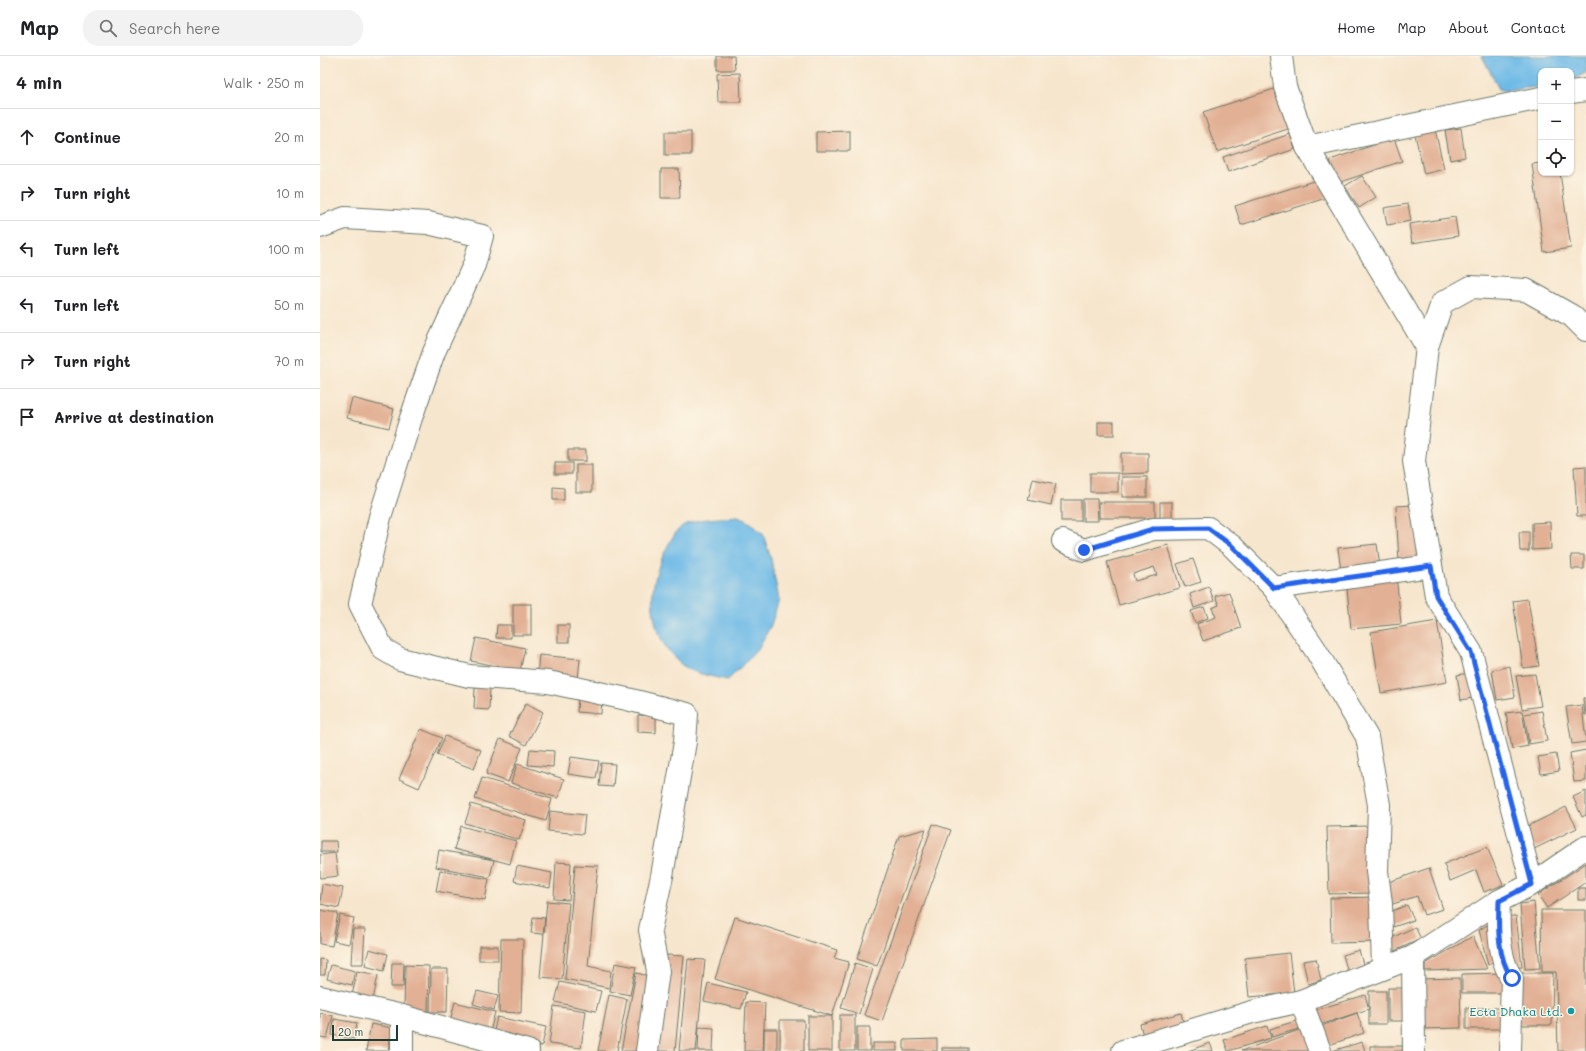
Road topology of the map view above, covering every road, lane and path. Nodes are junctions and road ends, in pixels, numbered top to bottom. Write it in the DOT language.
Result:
graph roads {
  1 [pos="1281,56"];
  2 [pos="1586,90"];
  3 [pos="1574,92"];
  4 [pos="1538,99"];
  5 [pos="1307,146"];
  6 [pos="320,227"];
  7 [pos="1586,330"];
  8 [pos="1427,347"];
  9 [pos="1063,541"];
  10 [pos="1431,566"];
  11 [pos="1274,588"];
  12 [pos="1586,847"];
  13 [pos="1532,884"];
  14 [pos="1499,901"];
  15 [pos="1413,957"];
  16 [pos="1383,968"];
  17 [pos="320,996"];
  18 [pos="1301,1001"];
  19 [pos="402,1016"];
  20 [pos="457,1041"];
  21 [pos="402,1051"];
  22 [pos="528,1051"];
  23 [pos="647,1051"];
  24 [pos="1122,1051"];
  25 [pos="1320,1051"];
  26 [pos="1414,1051"];
  27 [pos="1510,1051"];
  1 -- 5 [label="street"];
  2 -- 3 [label="street"];
  4 -- 5 [label="street"];
  5 -- 8 [label="street"];
  6 -- 23 [label="street"];
  7 -- 8 [label="street"];
  8 -- 10 [label="street"];
  9 -- 11 [label="street"];
  10 -- 11 [label="street"];
  10 -- 13 [label="street"];
  11 -- 16 [label="street"];
  12 -- 13 [label="street"];
  13 -- 14 [label="street"];
  14 -- 15 [label="street"];
  14 -- 27 [label="street"];
  15 -- 16 [label="street"];
  15 -- 26 [label="street"];
  16 -- 18 [label="street"];
  17 -- 19 [label="street"];
  18 -- 24 [label="street"];
  18 -- 25 [label="street"];
  19 -- 20 [label="street"];
  19 -- 21 [label="street"];
  20 -- 22 [label="street"];
}
